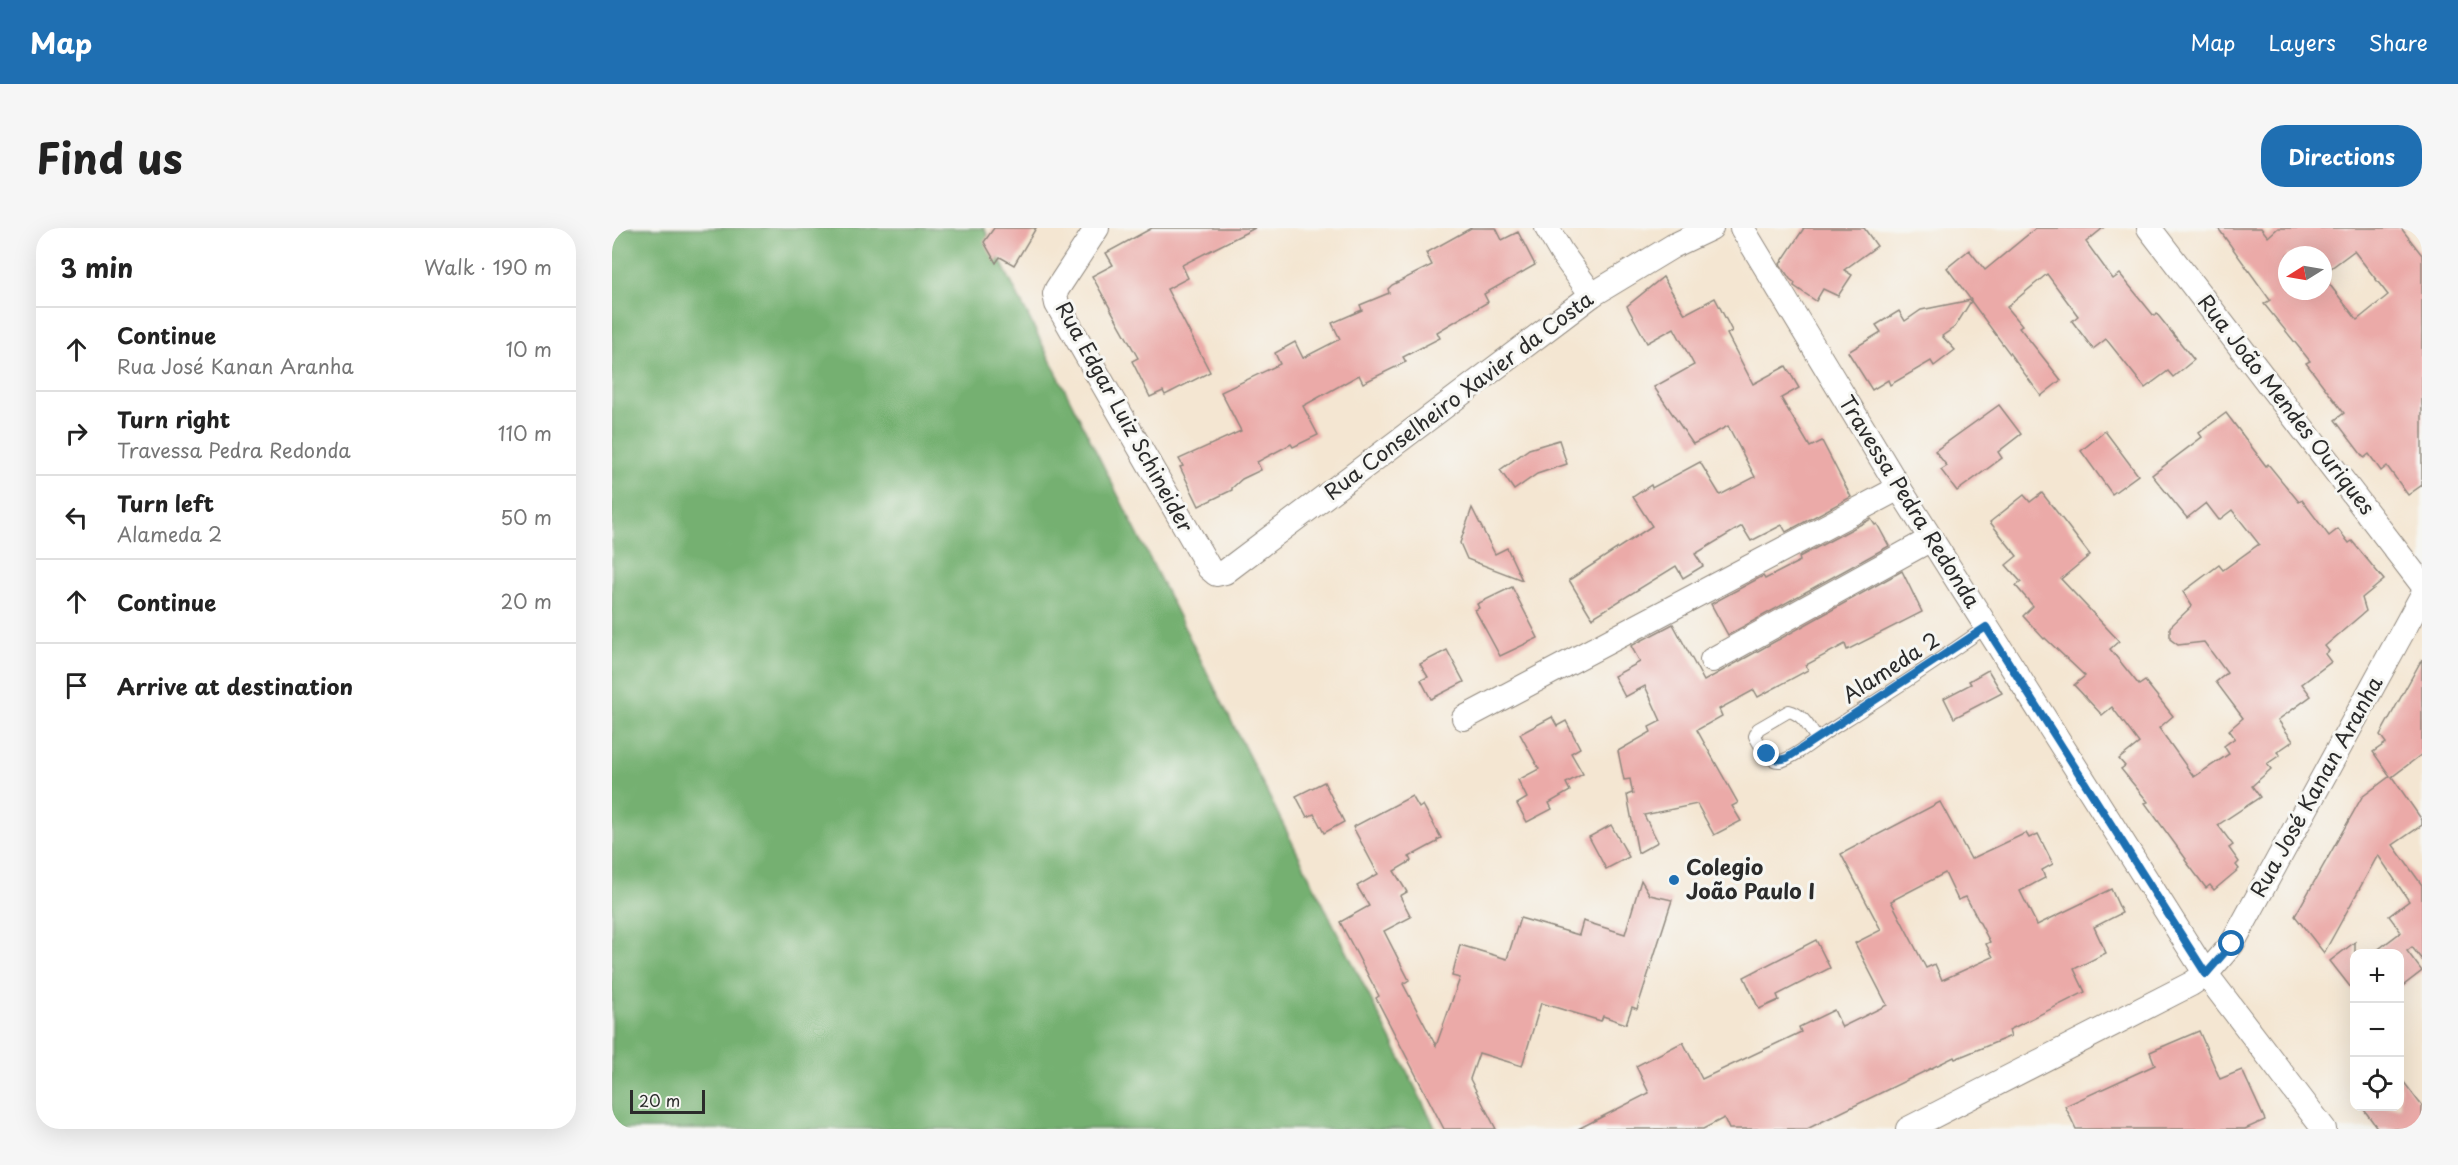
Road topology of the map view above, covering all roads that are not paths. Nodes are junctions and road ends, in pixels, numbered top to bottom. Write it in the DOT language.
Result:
graph roads {
  1 [pos="1097,228"];
  2 [pos="1547,228"];
  3 [pos="1711,228"];
  4 [pos="1742,228"];
  5 [pos="2149,228"];
  6 [pos="1592,295"];
  7 [pos="1899,488"];
  8 [pos="1931,539"];
  9 [pos="1216,574"];
  10 [pos="2422,584"];
  11 [pos="2422,596"];
  12 [pos="1986,627"];
  13 [pos="1712,660"];
  14 [pos="1464,718"];
  15 [pos="1817,740"];
  16 [pos="2206,974"];
  17 [pos="1908,1129"];
  18 [pos="2324,1129"];
  1 -- 9 [label="street, Rua Edgar Luiz Schineider"];
  2 -- 6 [label="street"];
  3 -- 6 [label="street, Rua Conselheiro Xavier da Costa"];
  4 -- 7 [label="street, Travessa Pedra Redonda"];
  5 -- 10 [label="street, Rua João Mendes Ouriques"];
  6 -- 9 [label="street, Rua Conselheiro Xavier da Costa"];
  7 -- 8 [label="street, Travessa Pedra Redonda"];
  7 -- 14 [label="street"];
  8 -- 12 [label="street, Travessa Pedra Redonda"];
  8 -- 13 [label="street"];
  11 -- 16 [label="street, Rua José Kanan Aranha"];
  12 -- 15 [label="lane, Alameda 2"];
  12 -- 16 [label="street, Travessa Pedra Redonda"];
  15 -- 15 [label="lane, Alameda 2"];
  16 -- 17 [label="street, Rua José Kanan Aranha"];
  16 -- 18 [label="street, Travessa Pedra Redonda"];
}
